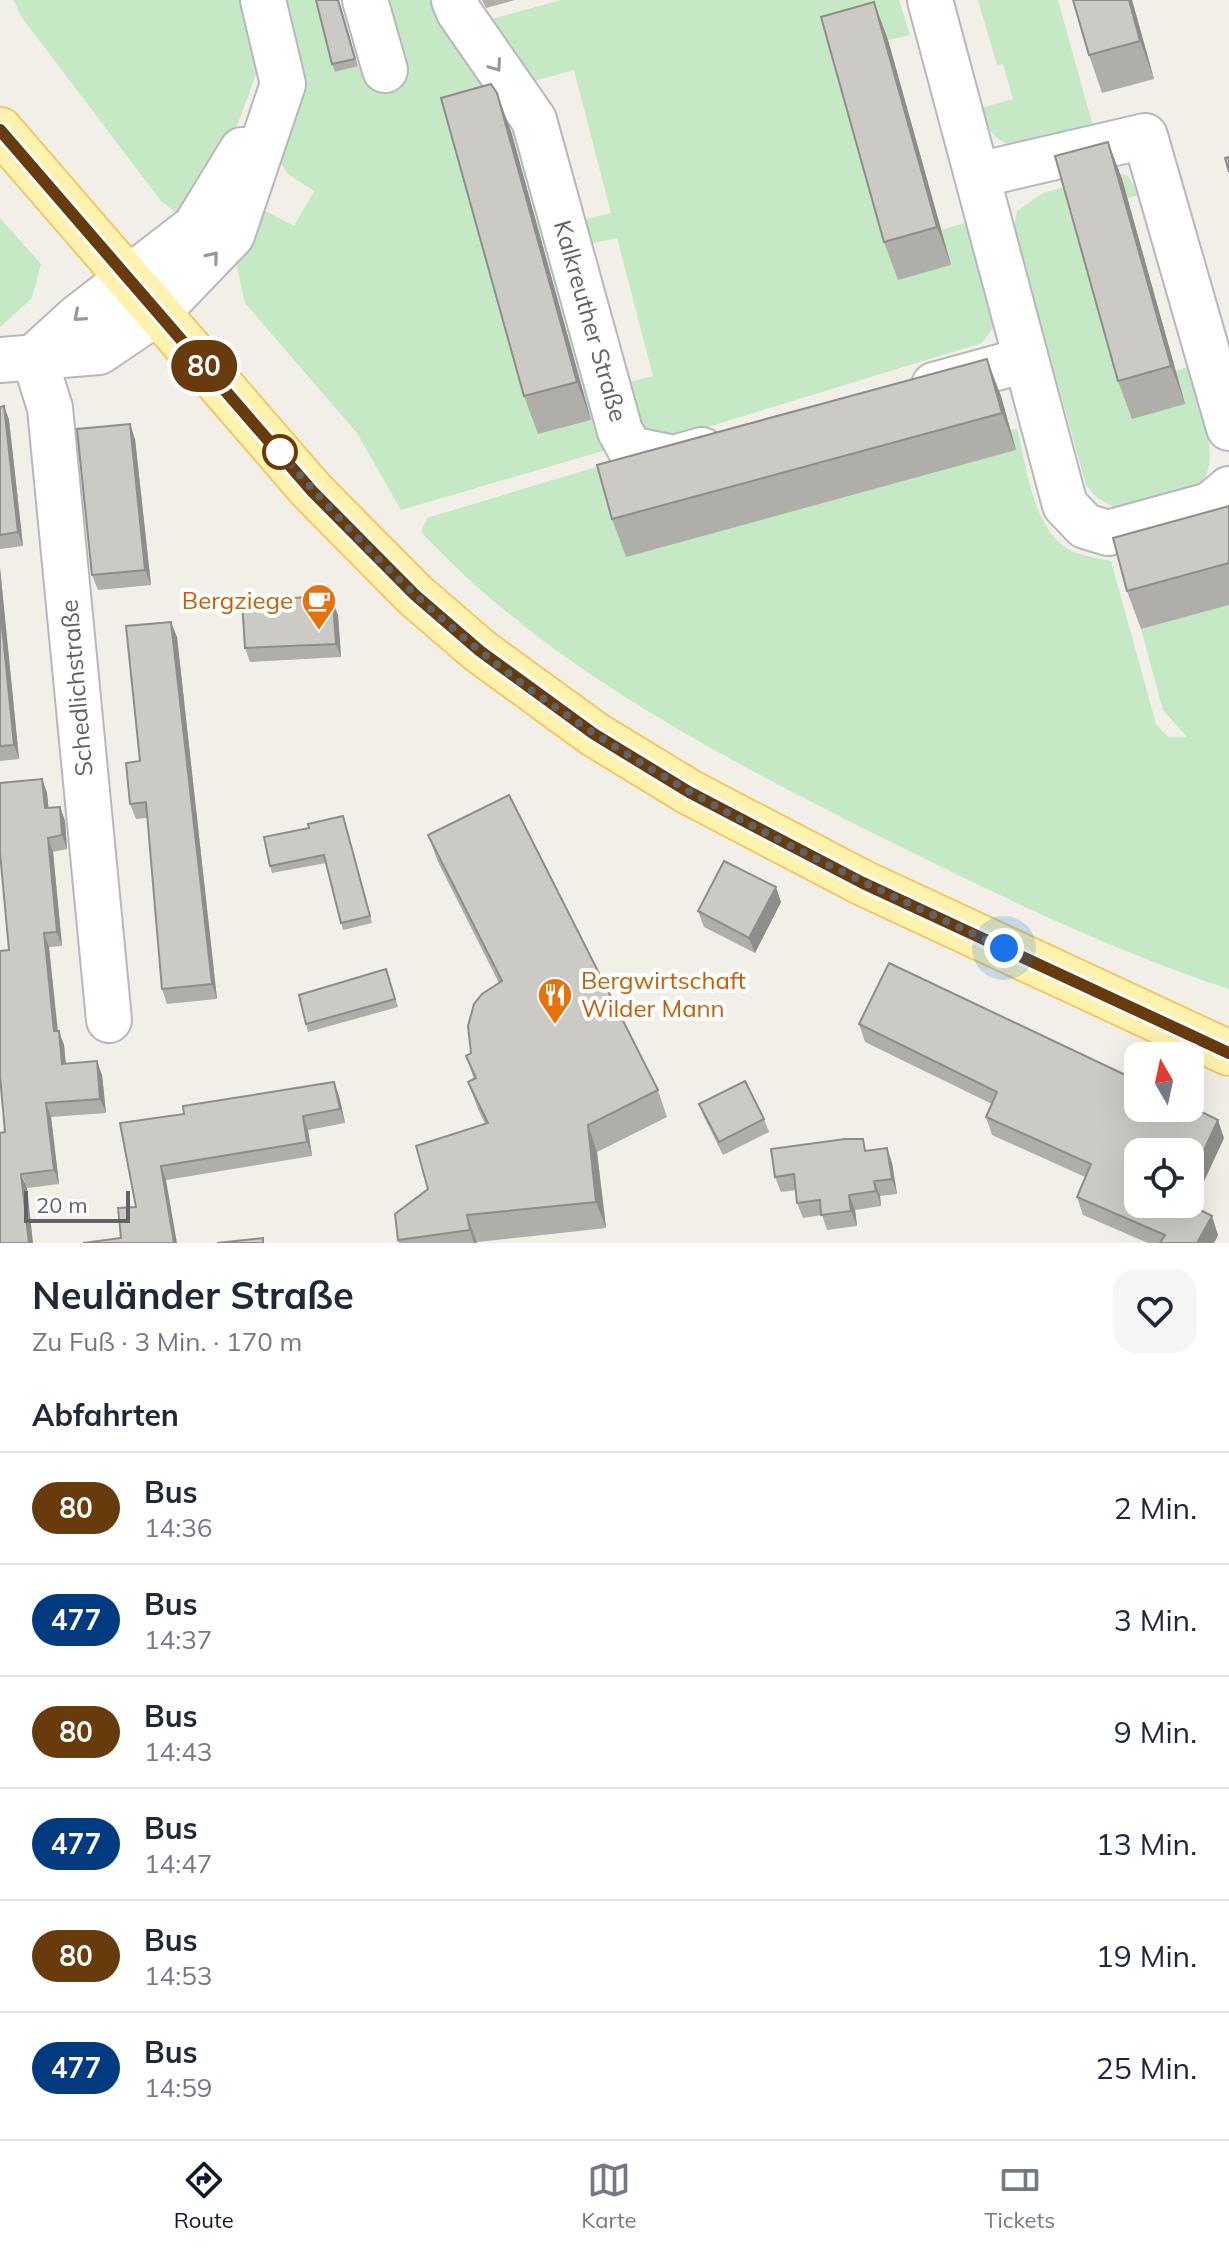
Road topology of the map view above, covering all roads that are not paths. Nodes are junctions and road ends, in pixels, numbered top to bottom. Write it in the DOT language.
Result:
graph roads {
  1 [pos="263,0"];
  2 [pos="365,0"];
  3 [pos="454,0"];
  4 [pos="930,0"];
  5 [pos="385,70"];
  6 [pos="283,84"];
  7 [pos="0,130"];
  8 [pos="978,175"];
  9 [pos="126,278"];
  10 [pos="158,312"];
  11 [pos="17,358"];
  12 [pos="1025,360"];
  13 [pos="903,394"];
  14 [pos="1229,428"];
  15 [pos="735,441"];
  16 [pos="1229,489"];
  17 [pos="109,1020"];
  18 [pos="1229,1053"];
  1 -- 6 [label="street"];
  2 -- 5 [label="street"];
  3 -- 15 [label="street, Kalkreuther Straße, one-way"];
  4 -- 8 [label="street"];
  6 -- 9 [label="street"];
  10 -- 6 [label="street, one-way"];
  7 -- 9 [label="main road"];
  8 -- 12 [label="street"];
  8 -- 14 [label="street"];
  9 -- 10 [label="main road"];
  9 -- 11 [label="street, one-way"];
  10 -- 11 [label="street"];
  10 -- 18 [label="main road"];
  11 -- 17 [label="street, Schedlichstraße"];
  12 -- 13 [label="street"];
  12 -- 16 [label="street"];
}
